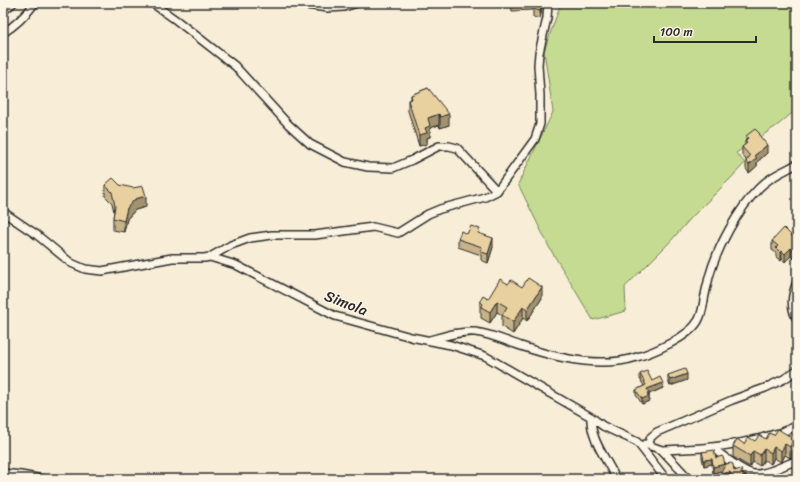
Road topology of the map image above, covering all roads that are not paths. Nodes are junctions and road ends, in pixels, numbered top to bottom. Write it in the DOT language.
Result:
graph roads {
  1 [pos="12,3"];
  2 [pos="35,3"];
  3 [pos="152,3"];
  4 [pos="303,3"];
  5 [pos="357,3"];
  6 [pos="548,3"];
  7 [pos="3,11"];
  8 [pos="3,33"];
  9 [pos="797,164"];
  10 [pos="497,191"];
  11 [pos="3,212"];
  12 [pos="210,257"];
  13 [pos="797,282"];
  14 [pos="797,319"];
  15 [pos="428,340"];
  16 [pos="797,370"];
  17 [pos="591,417"];
  18 [pos="797,426"];
  19 [pos="637,442"];
  20 [pos="648,445"];
  21 [pos="711,447"];
  22 [pos="662,450"];
  23 [pos="795,461"];
  24 [pos="3,473"];
  25 [pos="42,479"];
  26 [pos="616,479"];
  27 [pos="666,479"];
  28 [pos="689,479"];
  1 -- 7 [label="street"];
  2 -- 8 [label="street"];
  3 -- 10 [label="street"];
  4 -- 5 [label="street"];
  6 -- 10 [label="street"];
  9 -- 15 [label="street"];
  10 -- 12 [label="street"];
  11 -- 12 [label="street, Simola"];
  12 -- 15 [label="street, Simola"];
  13 -- 14 [label="street"];
  15 -- 17 [label="street, Simola"];
  16 -- 20 [label="street"];
  17 -- 19 [label="street, Simola"];
  17 -- 26 [label="street"];
  18 -- 21 [label="street"];
  19 -- 20 [label="street"];
  19 -- 27 [label="street, Simola"];
  20 -- 22 [label="street"];
  21 -- 22 [label="street"];
  21 -- 23 [label="street"];
  22 -- 28 [label="street"];
  24 -- 25 [label="street"];
}
